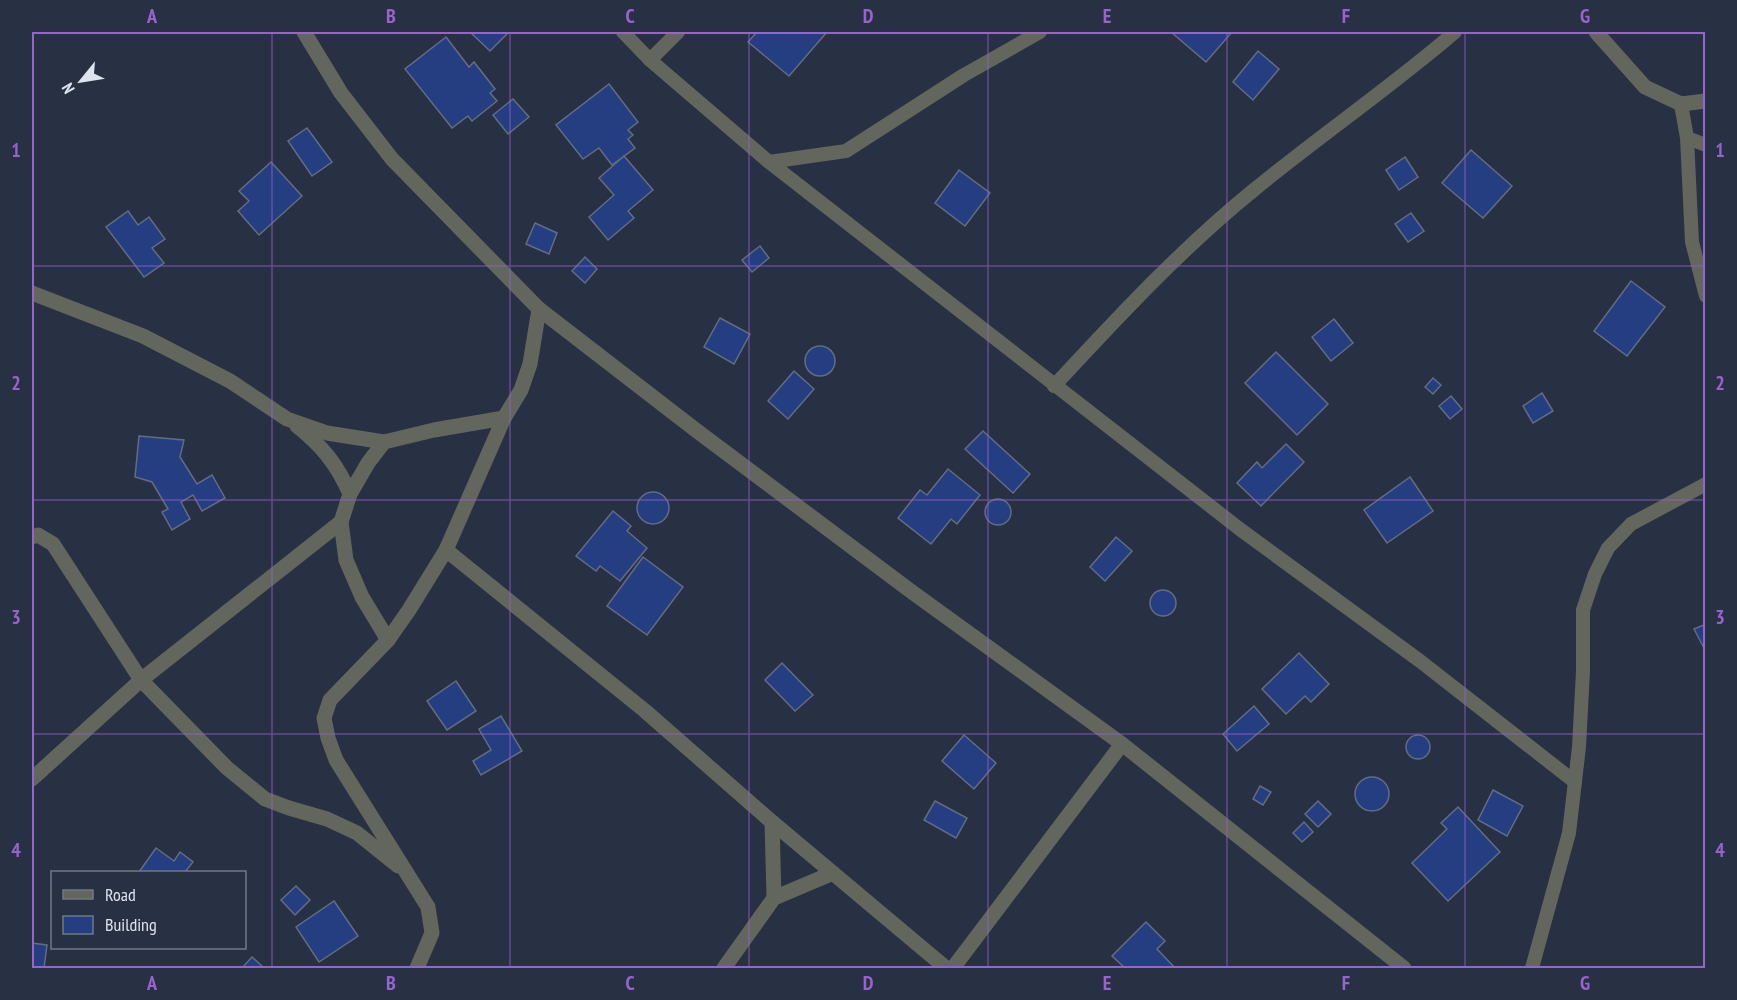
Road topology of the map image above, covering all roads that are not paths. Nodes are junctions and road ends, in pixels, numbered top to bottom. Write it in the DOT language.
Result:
graph roads {
  1 [pos="304,32"];
  2 [pos="622,32"];
  3 [pos="678,32"];
  4 [pos="1040,32"];
  5 [pos="1455,32"];
  6 [pos="1596,32"];
  7 [pos="650,60"];
  8 [pos="1706,101"];
  9 [pos="1681,104"];
  10 [pos="1687,138"];
  11 [pos="1706,145"];
  12 [pos="768,162"];
  13 [pos="32,293"];
  14 [pos="1706,296"];
  15 [pos="539,309"];
  16 [pos="1054,386"];
  17 [pos="504,418"];
  18 [pos="287,419"];
  19 [pos="384,442"];
  20 [pos="1706,484"];
  21 [pos="350,494"];
  22 [pos="341,522"];
  23 [pos="32,537"];
  24 [pos="446,550"];
  25 [pos="388,640"];
  26 [pos="141,680"];
  27 [pos="1122,744"];
  28 [pos="32,779"];
  29 [pos="1575,782"];
  30 [pos="772,822"];
  31 [pos="833,873"];
  32 [pos="407,874"];
  33 [pos="774,898"];
  34 [pos="417,969"];
  35 [pos="724,969"];
  36 [pos="946,969"];
  37 [pos="953,969"];
  38 [pos="1404,969"];
  39 [pos="1532,969"];
  1 -- 15 [label="street"];
  2 -- 7 [label="lane"];
  3 -- 7 [label="lane"];
  4 -- 12 [label="lane"];
  5 -- 16 [label="lane"];
  6 -- 9 [label="street"];
  7 -- 12 [label="lane"];
  8 -- 9 [label="street"];
  9 -- 10 [label="lane"];
  10 -- 11 [label="lane"];
  10 -- 14 [label="lane"];
  12 -- 16 [label="lane"];
  13 -- 18 [label="street"];
  15 -- 17 [label="street"];
  15 -- 27 [label="street"];
  16 -- 29 [label="lane"];
  17 -- 19 [label="street"];
  17 -- 24 [label="street"];
  18 -- 19 [label="street"];
  18 -- 21 [label="street"];
  19 -- 21 [label="street"];
  20 -- 29 [label="lane"];
  21 -- 22 [label="street"];
  22 -- 25 [label="street"];
  22 -- 26 [label="street"];
  23 -- 26 [label="street"];
  24 -- 25 [label="street"];
  24 -- 30 [label="street"];
  25 -- 32 [label="street"];
  26 -- 28 [label="street"];
  26 -- 32 [label="street"];
  27 -- 37 [label="street"];
  27 -- 38 [label="street"];
  29 -- 39 [label="lane"];
  30 -- 31 [label="street"];
  30 -- 33 [label="street"];
  31 -- 33 [label="street"];
  31 -- 36 [label="street"];
  32 -- 34 [label="street"];
  33 -- 35 [label="street"];
}
